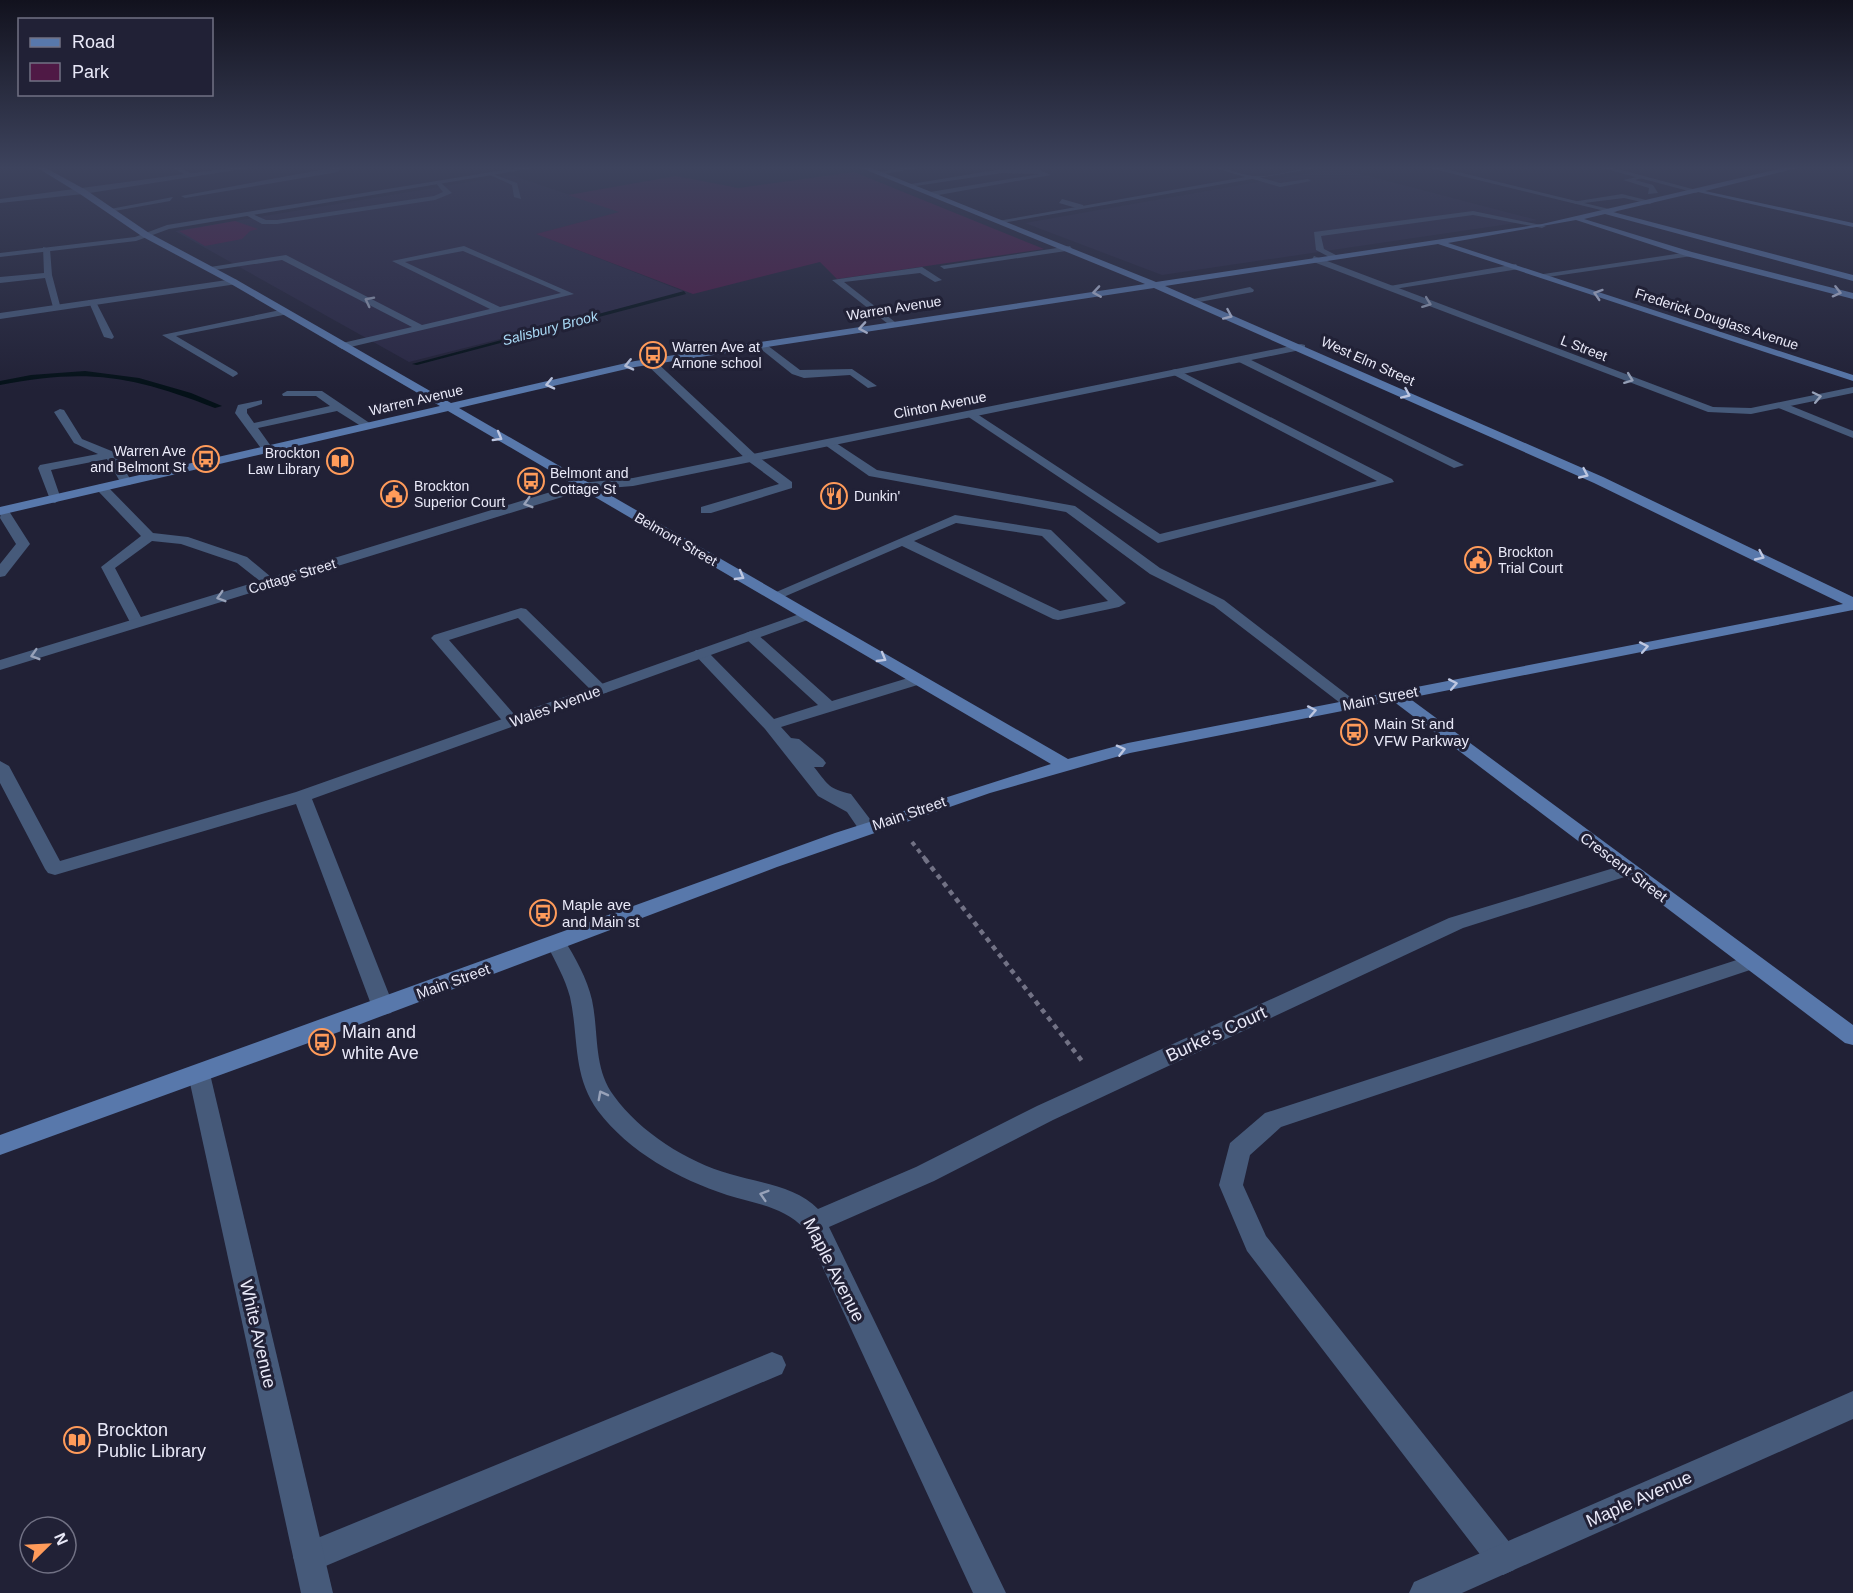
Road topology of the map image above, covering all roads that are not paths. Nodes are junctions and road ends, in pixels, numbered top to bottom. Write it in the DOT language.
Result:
graph roads {
  1 [pos="115,241"];
  2 [pos="158,241"];
  3 [pos="1054,241"];
  4 [pos="1318,241"];
  5 [pos="1433,241"];
  6 [pos="1436,241"];
  7 [pos="1649,241"];
  8 [pos="1712,242"];
  9 [pos="1070,248"];
  10 [pos="46,249"];
  11 [pos="1673,249"];
  12 [pos="1689,254"];
  13 [pos="0,255"];
  14 [pos="1334,256"];
  15 [pos="1314,259"];
  16 [pos="944,266"];
  17 [pos="1516,267"];
  18 [pos="208,268"];
  19 [pos="48,275"];
  20 [pos="1541,275"];
  21 [pos="1853,278"];
  22 [pos="0,280"];
  23 [pos="938,280"];
  24 [pos="234,282"];
  25 [pos="1155,283"];
  26 [pos="1388,287"];
  27 [pos="1250,290"];
  28 [pos="1853,296"];
  29 [pos="1194,300"];
  30 [pos="91,302"];
  31 [pos="58,307"];
  32 [pos="499,310"];
  33 [pos="285,312"];
  34 [pos="0,315"];
  35 [pos="892,324"];
  36 [pos="421,328"];
  37 [pos="109,337"];
  38 [pos="760,344"];
  39 [pos="342,346"];
  40 [pos="1301,347"];
  41 [pos="1241,359"];
  42 [pos="649,362"];
  43 [pos="1176,372"];
  44 [pos="234,374"];
  45 [pos="1853,378"];
  46 [pos="872,386"];
  47 [pos="1853,390"];
  48 [pos="287,394"];
  49 [pos="258,402"];
  50 [pos="1780,405"];
  51 [pos="338,406"];
  52 [pos="447,408"];
  53 [pos="60,412"];
  54 [pos="970,414"];
  55 [pos="368,426"];
  56 [pos="249,427"];
  57 [pos="1853,435"];
  58 [pos="829,443"];
  59 [pos="267,449"];
  60 [pos="110,455"];
  61 [pos="752,458"];
  62 [pos="1458,465"];
  63 [pos="126,482"];
  64 [pos="584,486"];
  65 [pos="102,488"];
  66 [pos="55,499"];
  67 [pos="706,510"];
  68 [pos="1,511"];
  69 [pos="149,537"];
  70 [pos="904,542"];
  71 [pos="0,573"];
  72 [pos="270,582"];
  73 [pos="774,596"];
  74 [pos="1853,604"];
  75 [pos="808,615"];
  76 [pos="137,623"];
  77 [pos="751,636"];
  78 [pos="701,653"];
  79 [pos="0,665"];
  80 [pos="918,680"];
  81 [pos="600,690"];
  82 [pos="1395,695"];
  83 [pos="1350,703"];
  84 [pos="829,707"];
  85 [pos="512,721"];
  86 [pos="771,725"];
  87 [pos="817,763"];
  88 [pos="1065,764"];
  89 [pos="0,766"];
  90 [pos="838,788"];
  91 [pos="302,796"];
  92 [pos="851,808"];
  93 [pos="867,827"];
  94 [pos="1627,870"];
  95 [pos="555,943"];
  96 [pos="1752,962"];
  97 [pos="383,1007"];
  98 [pos="1853,1037"];
  99 [pos="199,1074"];
  100 [pos="0,1145"];
  101 [pos="814,1222"];
  102 [pos="772,1365"];
  103 [pos="1853,1405"];
  104 [pos="309,1557"];
  105 [pos="1503,1559"];
  106 [pos="317,1593"];
  107 [pos="990,1593"];
  108 [pos="1425,1593"];
  1 -- 10 [label="street"];
  2 -- 18 [label="main road, Belmont Street"];
  3 -- 9 [label="main road, West Elm Street"];
  4 -- 14 [label="street"];
  5 -- 14 [label="main road, Warren Avenue"];
  6 -- 17 [label="main road, Frederick Douglass Avenue"];
  7 -- 11 [label="main road"];
  8 -- 11 [label="main road"];
  8 -- 21 [label="main road"];
  9 -- 16 [label="street"];
  9 -- 25 [label="main road, West Elm Street"];
  10 -- 13 [label="street"];
  10 -- 19 [label="street"];
  11 -- 12 [label="main road"];
  12 -- 20 [label="street"];
  12 -- 28 [label="main road, one-way"];
  14 -- 15 [label="main road, Warren Avenue"];
  15 -- 25 [label="main road, Warren Avenue"];
  15 -- 26 [label="street, L Street"];
  17 -- 20 [label="main road, Frederick Douglass Avenue"];
  17 -- 26 [label="street"];
  18 -- 24 [label="main road, Belmont Street"];
  36 -- 18 [label="street, one-way"];
  19 -- 22 [label="street"];
  19 -- 31 [label="street"];
  45 -- 20 [label="main road, Frederick Douglass Avenue, one-way"];
  23 -- 35 [label="street"];
  24 -- 30 [label="street"];
  24 -- 33 [label="main road, Belmont Street"];
  25 -- 29 [label="main road, West Elm Street"];
  25 -- 35 [label="main road, Warren Avenue, one-way"];
  26 -- 50 [label="street, L Street, one-way"];
  27 -- 29 [label="street"];
  29 -- 40 [label="main road, West Elm Street, one-way"];
  30 -- 31 [label="street"];
  30 -- 37 [label="street"];
  31 -- 34 [label="street"];
  32 -- 32 [label="street"];
  32 -- 36 [label="street"];
  33 -- 39 [label="main road, Belmont Street"];
  33 -- 44 [label="street"];
  35 -- 38 [label="main road, Warren Avenue, one-way"];
  36 -- 39 [label="street"];
  38 -- 42 [label="main road, Warren Avenue"];
  38 -- 46 [label="street"];
  39 -- 52 [label="main road, Belmont Street"];
  40 -- 41 [label="street, Clinton Avenue"];
  40 -- 74 [label="main road, West Elm Street, one-way"];
  41 -- 43 [label="street, Clinton Avenue"];
  41 -- 62 [label="street"];
  42 -- 52 [label="main road, Warren Avenue, one-way"];
  42 -- 61 [label="street"];
  43 -- 54 [label="street, Clinton Avenue"];
  43 -- 54 [label="street"];
  50 -- 47 [label="street, L Street, one-way"];
  48 -- 51 [label="street"];
  49 -- 56 [label="street"];
  50 -- 57 [label="street"];
  51 -- 55 [label="street"];
  51 -- 56 [label="street"];
  52 -- 55 [label="main road, Warren Avenue"];
  52 -- 64 [label="main road, Belmont Street, one-way"];
  53 -- 60 [label="street"];
  54 -- 58 [label="street, Clinton Avenue"];
  55 -- 59 [label="main road, Warren Avenue"];
  56 -- 59 [label="street"];
  58 -- 61 [label="street, Clinton Avenue"];
  58 -- 83 [label="street"];
  59 -- 63 [label="main road, Warren Avenue"];
  60 -- 63 [label="street"];
  60 -- 66 [label="street"];
  61 -- 64 [label="street, Clinton Avenue"];
  61 -- 67 [label="street"];
  63 -- 65 [label="main road, Warren Avenue"];
  64 -- 72 [label="street, Cottage Street, one-way"];
  64 -- 73 [label="main road, Belmont Street, one-way"];
  65 -- 66 [label="main road, Warren Avenue"];
  65 -- 69 [label="street"];
  66 -- 68 [label="main road, Warren Avenue"];
  68 -- 71 [label="street"];
  69 -- 72 [label="street"];
  69 -- 76 [label="street"];
  70 -- 70 [label="street"];
  70 -- 73 [label="street"];
  72 -- 76 [label="street, Cottage Street, one-way"];
  73 -- 75 [label="main road, Belmont Street"];
  82 -- 74 [label="main road, Main Street, one-way"];
  75 -- 77 [label="street, Wales Avenue"];
  75 -- 80 [label="main road, Belmont Street, one-way"];
  76 -- 79 [label="street, Cottage Street, one-way"];
  77 -- 78 [label="street, Wales Avenue"];
  77 -- 84 [label="street"];
  78 -- 81 [label="street, Wales Avenue"];
  78 -- 86 [label="street"];
  80 -- 84 [label="street"];
  80 -- 88 [label="main road, Belmont Street"];
  81 -- 85 [label="street, Wales Avenue"];
  81 -- 85 [label="street"];
  82 -- 83 [label="main road, Main Street"];
  82 -- 94 [label="main road, Crescent Street"];
  88 -- 83 [label="main road, Main Street, one-way"];
  84 -- 86 [label="street"];
  85 -- 91 [label="street, Wales Avenue"];
  86 -- 87 [label="street"];
  86 -- 92 [label="street"];
  88 -- 93 [label="main road, Main Street"];
  89 -- 91 [label="street, Wales Avenue"];
  90 -- 92 [label="street"];
  91 -- 97 [label="street"];
  92 -- 93 [label="street"];
  93 -- 95 [label="main road, Main Street"];
  94 -- 96 [label="main road, Crescent Street"];
  94 -- 101 [label="street, Burke's Court"];
  95 -- 97 [label="main road, Main Street"];
  101 -- 95 [label="street, Maple Avenue, one-way"];
  96 -- 98 [label="main road, Crescent Street"];
  96 -- 105 [label="street"];
  97 -- 99 [label="main road, Main Street"];
  99 -- 100 [label="main road, Main Street"];
  99 -- 104 [label="street, White Avenue"];
  101 -- 107 [label="street, Maple Avenue"];
  102 -- 104 [label="street"];
  103 -- 105 [label="street, Maple Avenue"];
  104 -- 106 [label="street, White Avenue"];
  105 -- 108 [label="street, Maple Avenue"];
}
